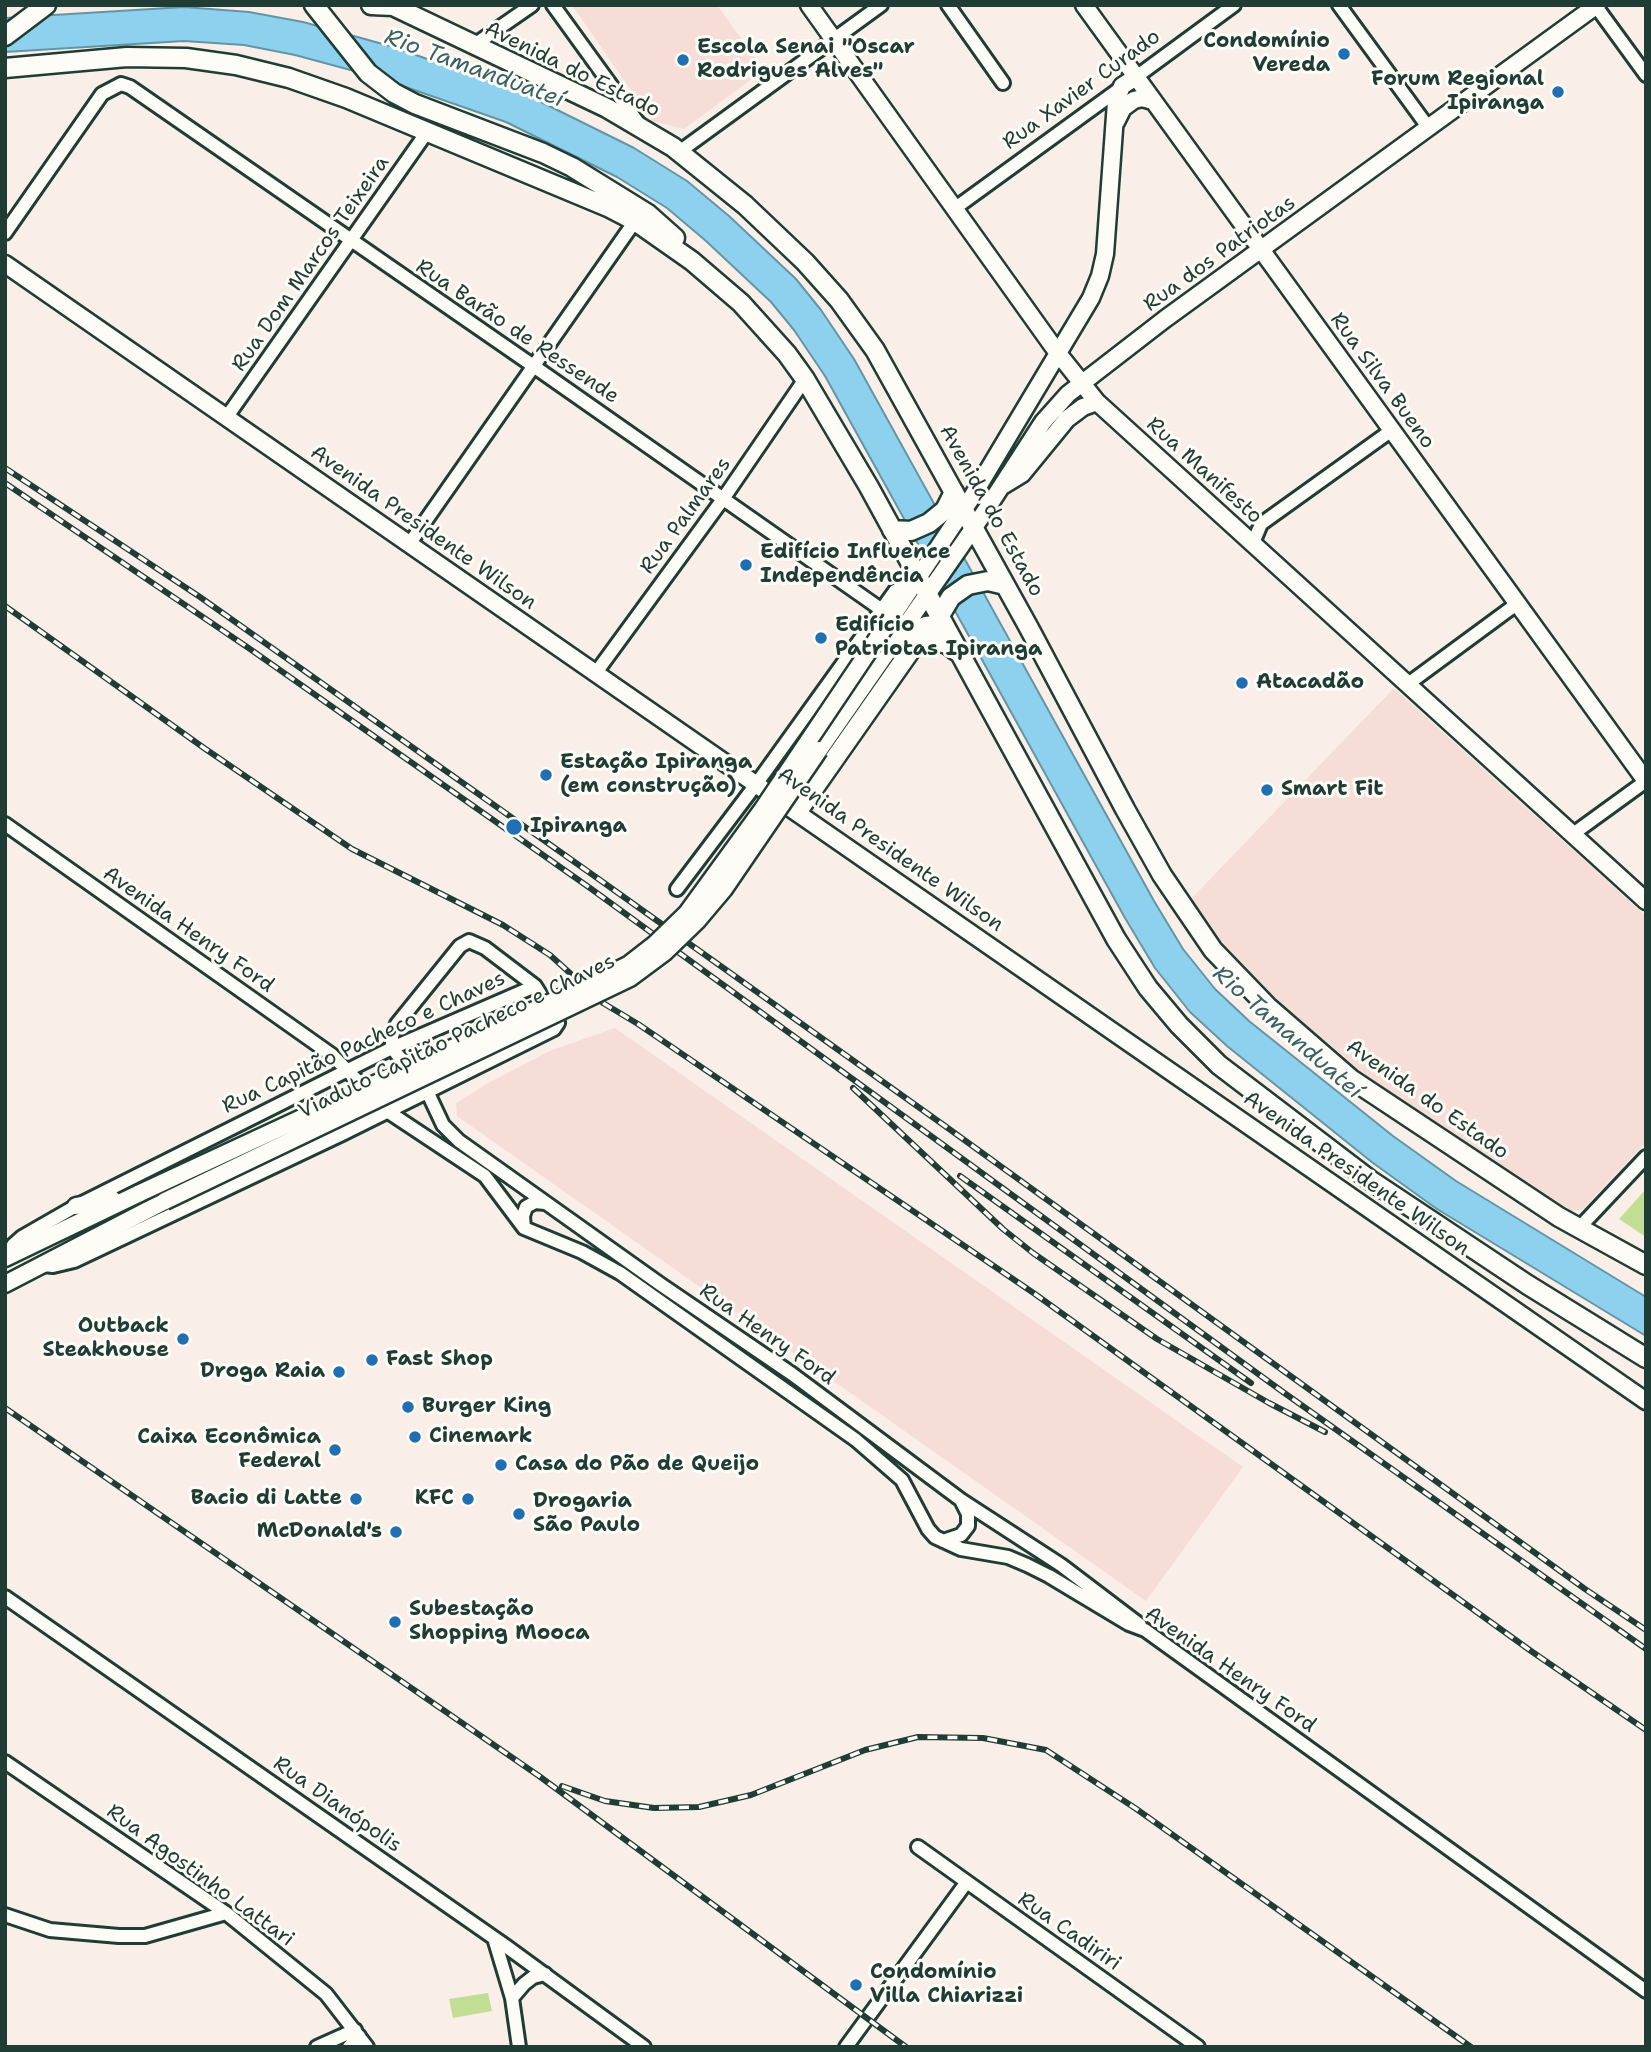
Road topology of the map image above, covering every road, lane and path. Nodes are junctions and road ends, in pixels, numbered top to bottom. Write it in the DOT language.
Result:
graph roads {
  1 [pos="46,5"];
  2 [pos="314,5"];
  3 [pos="371,5"];
  4 [pos="533,5"];
  5 [pos="553,5"];
  6 [pos="809,5"];
  7 [pos="881,5"];
  8 [pos="948,5"];
  9 [pos="1084,5"];
  10 [pos="1234,5"];
  11 [pos="1339,5"];
  12 [pos="1596,5"];
  13 [pos="393,6"];
  14 [pos="5,36"];
  15 [pos="834,40"];
  16 [pos="473,46"];
  17 [pos="5,68"];
  18 [pos="1646,75"];
  19 [pos="1129,81"];
  20 [pos="1003,83"];
  21 [pos="1153,101"];
  22 [pos="1115,125"];
  23 [pos="1428,127"];
  24 [pos="643,130"];
  25 [pos="427,132"];
  26 [pos="679,152"];
  27 [pos="954,209"];
  28 [pos="635,221"];
  29 [pos="5,233"];
  30 [pos="351,241"];
  31 [pos="1261,250"];
  32 [pos="692,261"];
  33 [pos="5,264"];
  34 [pos="1058,352"];
  35 [pos="532,365"];
  36 [pos="805,379"];
  37 [pos="1080,383"];
  38 [pos="1097,402"];
  39 [pos="226,418"];
  40 [pos="1392,430"];
  41 [pos="999,489"];
  42 [pos="954,492"];
  43 [pos="723,499"];
  44 [pos="964,510"];
  45 [pos="974,528"];
  46 [pos="892,530"];
  47 [pos="410,543"];
  48 [pos="1253,543"];
  49 [pos="1005,585"];
  50 [pos="921,586"];
  51 [pos="1518,603"];
  52 [pos="941,621"];
  53 [pos="889,624"];
  54 [pos="958,653"];
  55 [pos="595,674"];
  56 [pos="1408,684"];
  57 [pos="1646,781"];
  58 [pos="757,783"];
  59 [pos="798,811"];
  60 [pos="5,824"];
  61 [pos="1573,834"];
  62 [pos="677,889"];
  63 [pos="1646,901"];
  64 [pos="535,986"];
  65 [pos="392,1048"];
  66 [pos="347,1070"];
  67 [pos="427,1091"];
  68 [pos="387,1111"];
  69 [pos="1646,1157"];
  70 [pos="139,1194"];
  71 [pos="165,1200"];
  72 [pos="546,1203"];
  73 [pos="76,1206"];
  74 [pos="49,1228"];
  75 [pos="524,1228"];
  76 [pos="1579,1228"];
  77 [pos="7,1257"];
  78 [pos="1646,1265"];
  79 [pos="36,1268"];
  80 [pos="5,1284"];
  81 [pos="1646,1358"];
  82 [pos="1646,1401"];
  83 [pos="961,1500"];
  84 [pos="942,1541"];
  85 [pos="5,1597"];
  86 [pos="1145,1630"];
  87 [pos="5,1762"];
  88 [pos="918,1847"];
  89 [pos="966,1883"];
  90 [pos="226,1913"];
  91 [pos="5,1915"];
  92 [pos="494,1938"];
  93 [pos="545,1974"];
  94 [pos="1646,1991"];
  95 [pos="512,1998"];
  96 [pos="361,2038"];
  97 [pos="317,2047"];
  98 [pos="349,2047"];
  99 [pos="519,2047"];
  100 [pos="644,2047"];
  101 [pos="846,2047"];
  102 [pos="1198,2047"];
  1 -- 14 [label="highway"];
  2 -- 32 [label="highway"];
  3 -- 13 [label="highway, Avenida do Estado"];
  4 -- 16 [label="street"];
  5 -- 24 [label="street"];
  6 -- 15 [label="main road, Rua Manifesto"];
  7 -- 15 [label="street"];
  8 -- 20 [label="street"];
  9 -- 19 [label="main road, Rua Silva Bueno"];
  10 -- 19 [label="street, Rua Xavier Curado"];
  11 -- 23 [label="street"];
  12 -- 18 [label="street"];
  12 -- 23 [label="main road, Rua dos Patriotas"];
  13 -- 16 [label="highway, Avenida do Estado"];
  15 -- 26 [label="street"];
  15 -- 27 [label="main road, Rua Manifesto"];
  16 -- 24 [label="highway, Avenida do Estado"];
  17 -- 25 [label="highway"];
  19 -- 21 [label="main road, Rua Silva Bueno"];
  19 -- 22 [label="main road"];
  19 -- 27 [label="street, Rua Xavier Curado"];
  21 -- 22 [label="main road"];
  21 -- 31 [label="main road, Rua Silva Bueno"];
  22 -- 34 [label="main road"];
  23 -- 31 [label="main road, Rua dos Patriotas"];
  24 -- 26 [label="highway, Avenida do Estado"];
  25 -- 28 [label="highway"];
  25 -- 30 [label="street, Rua Dom Marcos Teixeira"];
  26 -- 42 [label="highway, Avenida do Estado"];
  27 -- 34 [label="main road, Rua Manifesto"];
  28 -- 32 [label="highway"];
  28 -- 35 [label="street"];
  29 -- 30 [label="street, Rua Barão de Ressende"];
  30 -- 35 [label="street, Rua Barão de Ressende"];
  30 -- 39 [label="street, Rua Dom Marcos Teixeira"];
  31 -- 37 [label="main road, Rua dos Patriotas"];
  31 -- 40 [label="main road, Rua Silva Bueno"];
  32 -- 36 [label="highway"];
  33 -- 39 [label="main road, Avenida Presidente Wilson"];
  34 -- 37 [label="main road, Rua Manifesto"];
  34 -- 44 [label="main road"];
  35 -- 43 [label="street, Rua Barão de Ressende"];
  35 -- 47 [label="street"];
  36 -- 43 [label="street, Rua Palmares"];
  36 -- 46 [label="highway"];
  37 -- 38 [label="main road, Rua Manifesto"];
  37 -- 41 [label="main road, Rua dos Patriotas"];
  38 -- 41 [label="main road"];
  38 -- 48 [label="main road, Rua Manifesto"];
  39 -- 47 [label="main road, Avenida Presidente Wilson"];
  40 -- 48 [label="street"];
  40 -- 51 [label="main road, Rua Silva Bueno"];
  41 -- 45 [label="main road, Rua dos Patriotas"];
  42 -- 44 [label="highway, Avenida do Estado"];
  42 -- 46 [label="highway"];
  43 -- 53 [label="street, Rua Barão de Ressende"];
  43 -- 55 [label="street, Rua Palmares"];
  44 -- 45 [label="highway, Avenida do Estado"];
  44 -- 50 [label="main road"];
  45 -- 49 [label="highway, Avenida do Estado"];
  45 -- 50 [label="main road, Rua dos Patriotas"];
  46 -- 50 [label="highway"];
  47 -- 55 [label="main road, Avenida Presidente Wilson"];
  48 -- 56 [label="main road, Rua Manifesto"];
  49 -- 52 [label="highway"];
  49 -- 76 [label="highway, Avenida do Estado"];
  50 -- 52 [label="highway"];
  50 -- 53 [label="main road, Viaduto Capitão Pacheco e Chaves"];
  51 -- 56 [label="street"];
  51 -- 57 [label="main road, Rua Silva Bueno"];
  52 -- 53 [label="highway"];
  52 -- 54 [label="highway"];
  53 -- 58 [label="street"];
  53 -- 70 [label="main road, Viaduto Capitão Pacheco e Chaves, bridge"];
  53 -- 71 [label="main road, Viaduto Capitão Pacheco e Chaves, bridge"];
  54 -- 59 [label="highway"];
  54 -- 81 [label="highway"];
  55 -- 58 [label="main road, Avenida Presidente Wilson"];
  56 -- 61 [label="main road, Rua Manifesto"];
  57 -- 61 [label="street"];
  58 -- 59 [label="main road, Avenida Presidente Wilson"];
  58 -- 62 [label="street"];
  59 -- 82 [label="main road, Avenida Presidente Wilson"];
  60 -- 66 [label="street, Avenida Henry Ford"];
  61 -- 63 [label="main road, Rua Manifesto"];
  64 -- 65 [label="street, Rua Capitão Pacheco e Chaves"];
  64 -- 65 [label="street"];
  64 -- 67 [label="street, Rua Capitão Pacheco e Chaves"];
  65 -- 66 [label="street, Rua Capitão Pacheco e Chaves"];
  65 -- 67 [label="street, Rua Henry Ford"];
  66 -- 68 [label="street"];
  66 -- 73 [label="street, Rua Capitão Pacheco e Chaves"];
  67 -- 68 [label="street, Rua Capitão Pacheco e Chaves"];
  67 -- 72 [label="street, Rua Henry Ford"];
  68 -- 75 [label="street"];
  68 -- 79 [label="street, Rua Capitão Pacheco e Chaves"];
  69 -- 76 [label="street"];
  70 -- 73 [label="main road"];
  70 -- 74 [label="main road, Rua Capitão Pacheco e Chaves"];
  71 -- 79 [label="main road, Rua Capitão Pacheco e Chaves"];
  72 -- 75 [label="street"];
  72 -- 83 [label="street, Rua Henry Ford"];
  73 -- 74 [label="street, Rua Capitão Pacheco e Chaves"];
  74 -- 77 [label="main road, Rua Capitão Pacheco e Chaves"];
  74 -- 79 [label="main road"];
  75 -- 84 [label="street"];
  76 -- 78 [label="highway, Avenida do Estado"];
  79 -- 80 [label="main road, Rua Capitão Pacheco e Chaves"];
  83 -- 84 [label="street"];
  83 -- 86 [label="street, Rua Henry Ford"];
  84 -- 86 [label="street, Avenida Henry Ford"];
  85 -- 92 [label="street, Rua Dianópolis"];
  86 -- 94 [label="street, Avenida Henry Ford"];
  87 -- 90 [label="street, Rua Agostinho Lattari"];
  88 -- 89 [label="street, Rua Cadiriri"];
  89 -- 101 [label="street"];
  89 -- 102 [label="street, Rua Cadiriri"];
  90 -- 91 [label="street"];
  90 -- 96 [label="street, Rua Agostinho Lattari"];
  92 -- 93 [label="street, Rua Dianópolis"];
  92 -- 95 [label="street"];
  93 -- 95 [label="street"];
  93 -- 100 [label="street, Rua Dianópolis"];
  95 -- 99 [label="street"];
  96 -- 97 [label="street"];
  96 -- 98 [label="street"];
}
